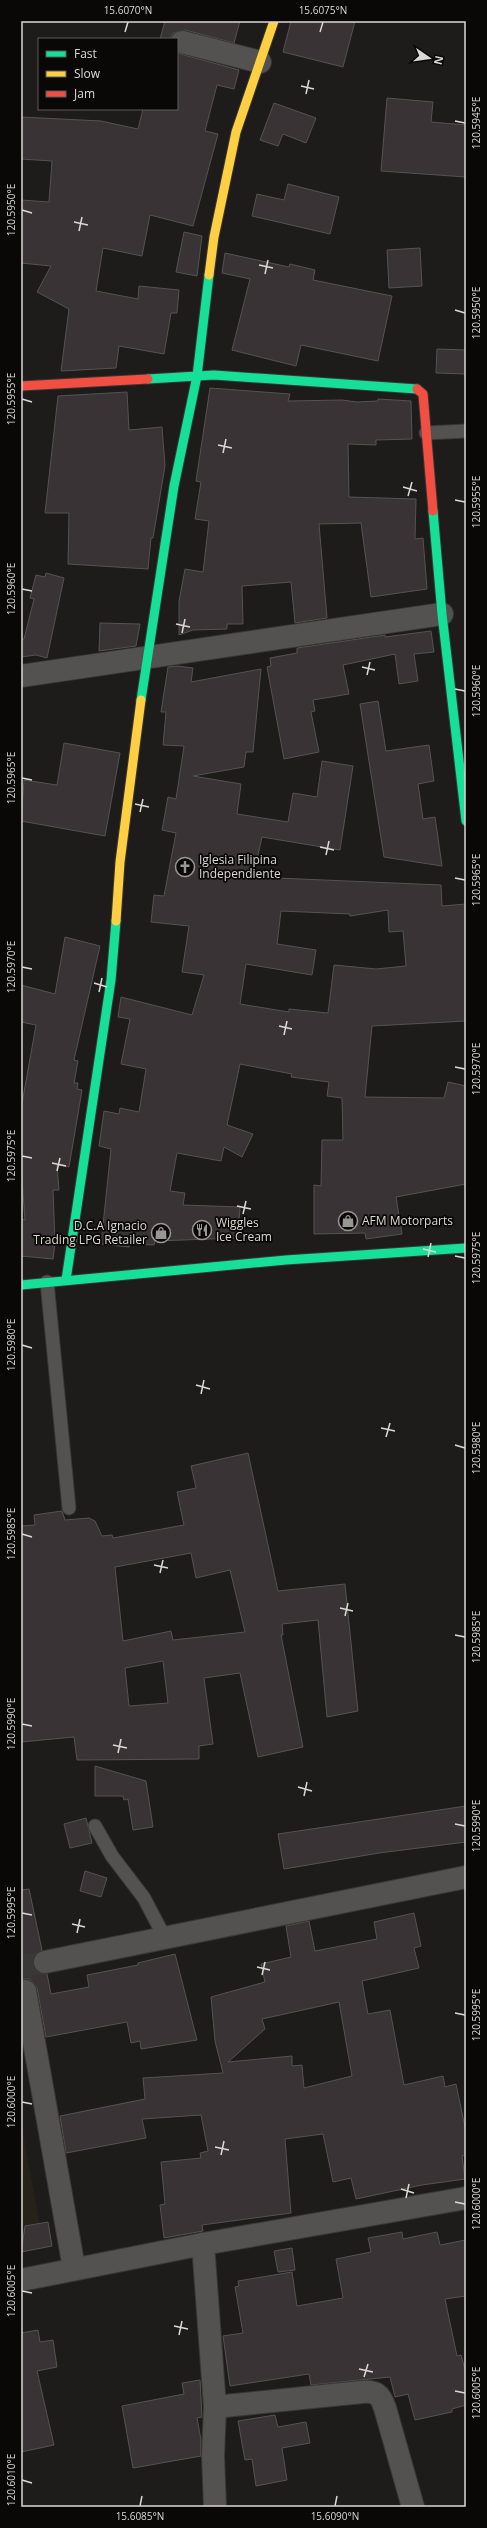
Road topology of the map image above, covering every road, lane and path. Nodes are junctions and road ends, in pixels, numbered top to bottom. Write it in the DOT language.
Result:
graph roads {
  1 [pos="274,21"];
  2 [pos="182,42"];
  3 [pos="260,62"];
  4 [pos="197,376"];
  5 [pos="21,386"];
  6 [pos="466,431"];
  7 [pos="426,433"];
  8 [pos="442,614"];
  9 [pos="147,658"];
  10 [pos="21,676"];
  11 [pos="461,740"];
  12 [pos="465,802"];
  13 [pos="466,821"];
  14 [pos="466,1248"];
  15 [pos="66,1280"];
  16 [pos="47,1282"];
  17 [pos="21,1285"];
  18 [pos="69,1508"];
  19 [pos="95,1826"];
  20 [pos="466,1878"];
  21 [pos="165,1938"];
  22 [pos="45,1962"];
  23 [pos="25,1991"];
  24 [pos="466,2198"];
  25 [pos="203,2244"];
  26 [pos="74,2268"];
  27 [pos="21,2280"];
  28 [pos="216,2407"];
  29 [pos="215,2507"];
  30 [pos="413,2507"];
  1 -- 3 [label="street"];
  2 -- 3 [label="street"];
  3 -- 4 [label="street"];
  4 -- 5 [label="street"];
  4 -- 7 [label="street"];
  4 -- 9 [label="street"];
  6 -- 7 [label="lane"];
  7 -- 8 [label="street"];
  8 -- 9 [label="street"];
  8 -- 11 [label="street"];
  9 -- 10 [label="street"];
  9 -- 15 [label="street"];
  11 -- 12 [label="street"];
  12 -- 13 [label="street"];
  14 -- 15 [label="street"];
  15 -- 16 [label="street"];
  16 -- 17 [label="street"];
  16 -- 18 [label="lane"];
  19 -- 21 [label="lane"];
  20 -- 21 [label="street"];
  21 -- 22 [label="street"];
  23 -- 26 [label="street"];
  24 -- 25 [label="street"];
  25 -- 26 [label="street"];
  25 -- 28 [label="street"];
  26 -- 27 [label="street"];
  28 -- 29 [label="street"];
  28 -- 30 [label="street"];
}
